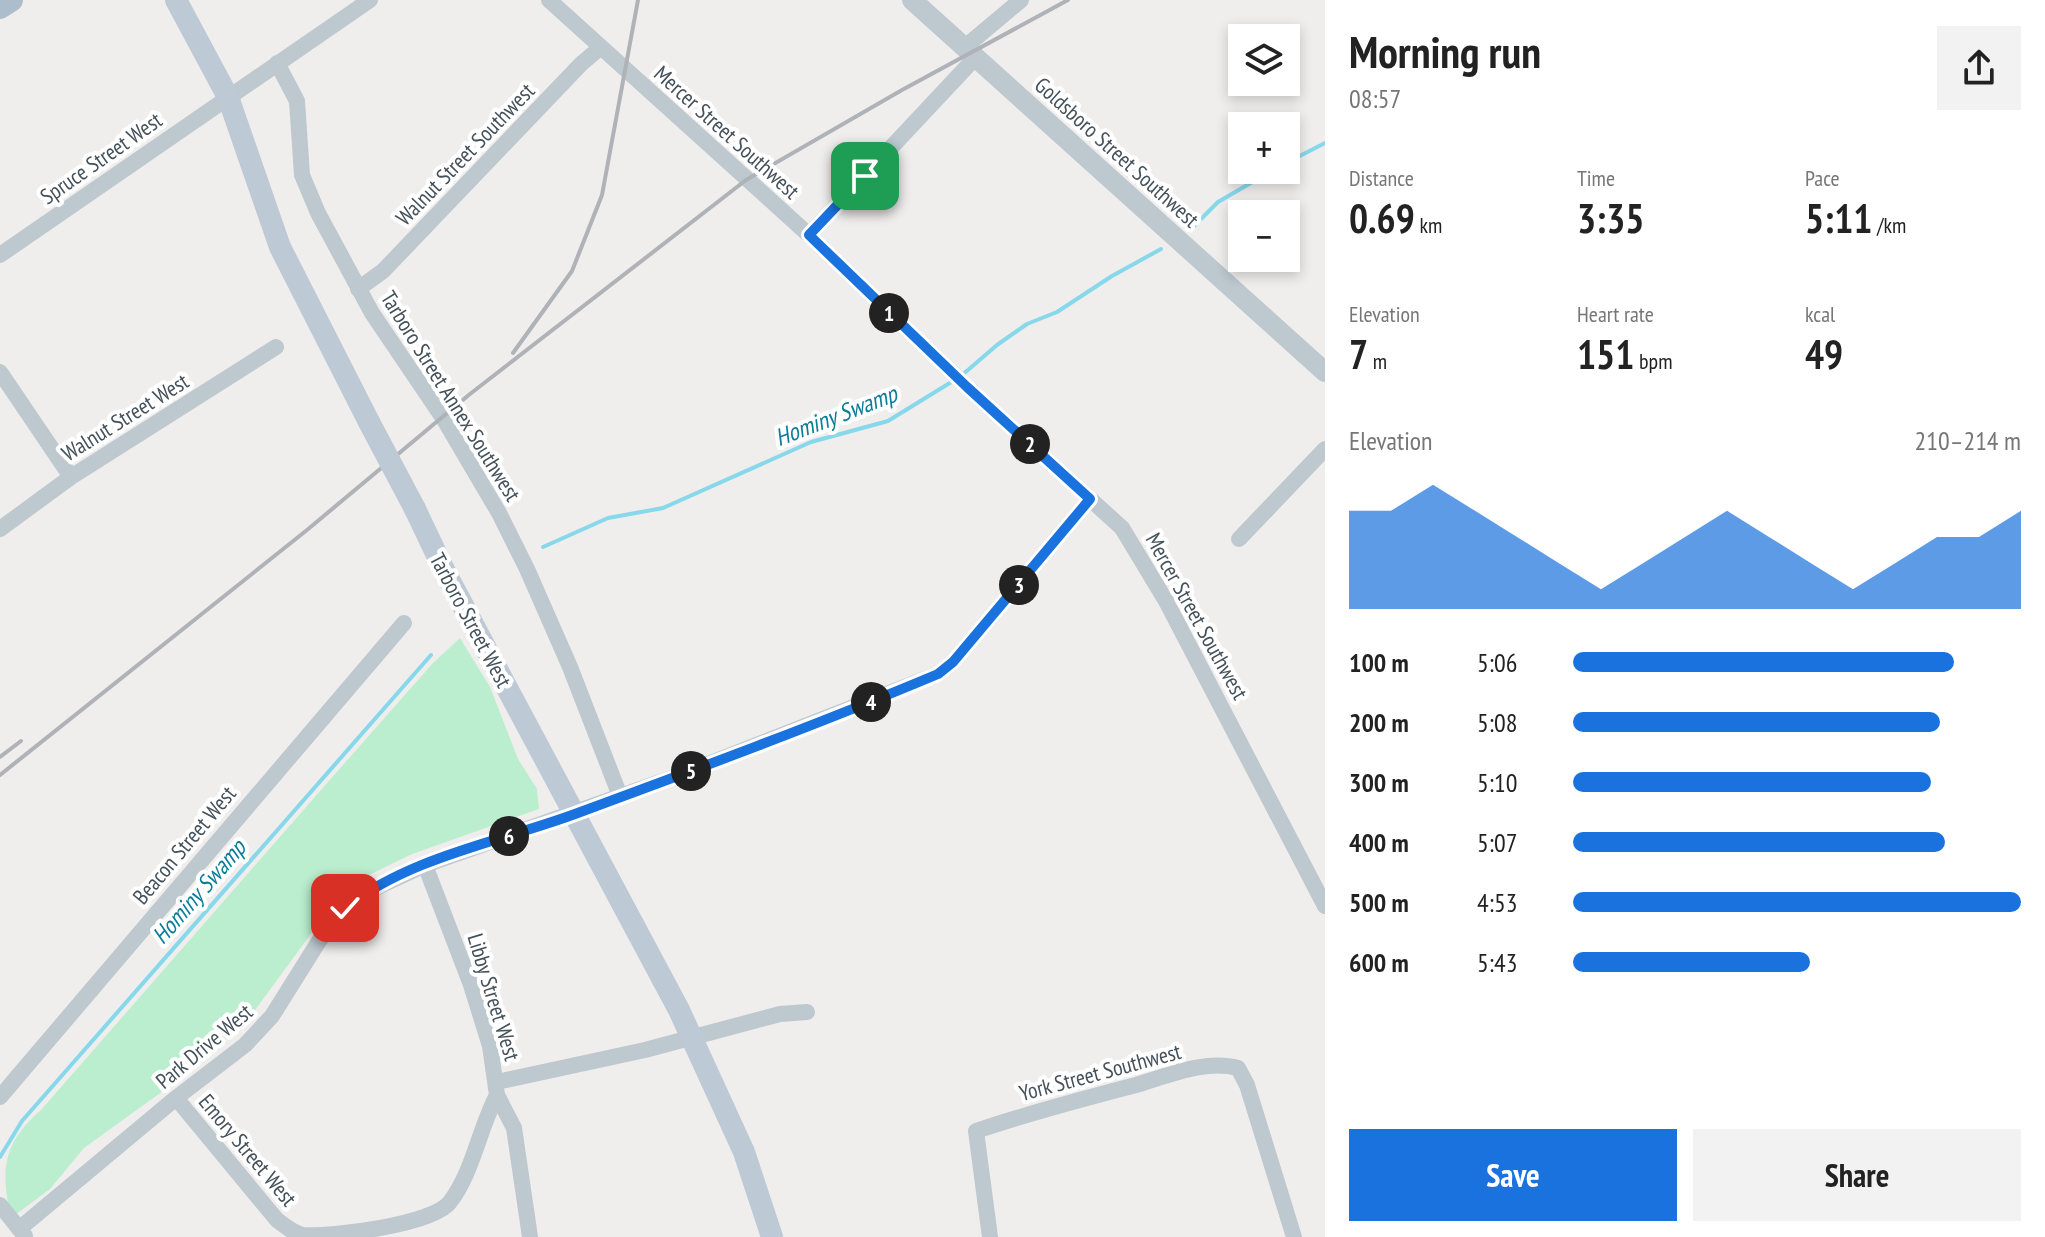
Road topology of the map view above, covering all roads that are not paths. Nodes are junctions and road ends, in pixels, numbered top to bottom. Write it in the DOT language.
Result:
graph roads {
  1 [pos="11,0"];
  2 [pos="176,0"];
  3 [pos="370,0"];
  4 [pos="549,0"];
  5 [pos="912,0"];
  6 [pos="1021,0"];
  7 [pos="0,7"];
  8 [pos="601,47"];
  9 [pos="970,52"];
  10 [pos="277,63"];
  11 [pos="228,97"];
  12 [pos="809,235"];
  13 [pos="0,255"];
  14 [pos="358,289"];
  15 [pos="276,347"];
  16 [pos="0,372"];
  17 [pos="1325,372"];
  18 [pos="1325,449"];
  19 [pos="71,477"];
  20 [pos="1090,499"];
  21 [pos="0,529"];
  22 [pos="1239,539"];
  23 [pos="404,623"];
  24 [pos="620,796"];
  25 [pos="574,814"];
  26 [pos="425,865"];
  27 [pos="1325,906"];
  28 [pos="807,1012"];
  29 [pos="690,1037"];
  30 [pos="497,1089"];
  31 [pos="0,1097"];
  32 [pos="176,1098"];
  33 [pos="0,1205"];
  34 [pos="23,1233"];
  35 [pos="530,1237"];
  36 [pos="772,1237"];
  37 [pos="990,1237"];
  38 [pos="1294,1237"];
  1 -- 7 [label="main road"];
  2 -- 11 [label="main road, Tarboro Street West"];
  3 -- 10 [label="street, Spruce Street West"];
  4 -- 8 [label="street, Mercer Street Southwest"];
  5 -- 9 [label="street, Goldsboro Street Southwest"];
  6 -- 9 [label="street"];
  8 -- 12 [label="street, Mercer Street Southwest"];
  8 -- 14 [label="street, Walnut Street Southwest"];
  9 -- 12 [label="street"];
  9 -- 17 [label="street, Goldsboro Street Southwest"];
  10 -- 11 [label="street, Spruce Street West"];
  10 -- 14 [label="street, Tarboro Street Annex Southwest"];
  11 -- 13 [label="street, Spruce Street West"];
  11 -- 25 [label="main road, Tarboro Street West, bridge"];
  12 -- 20 [label="street, Mercer Street Southwest"];
  14 -- 24 [label="street, Tarboro Street Annex Southwest"];
  15 -- 19 [label="street, Walnut Street West"];
  16 -- 19 [label="street"];
  18 -- 22 [label="street"];
  19 -- 21 [label="street, Walnut Street West"];
  20 -- 24 [label="street, Park Drive West"];
  20 -- 27 [label="street, Mercer Street Southwest"];
  23 -- 31 [label="street, Beacon Street West"];
  24 -- 25 [label="street, Park Drive West"];
  25 -- 26 [label="street, Park Drive West"];
  25 -- 29 [label="main road, Tarboro Street West"];
  26 -- 30 [label="street, Libby Street West"];
  26 -- 32 [label="street, Park Drive West"];
  28 -- 29 [label="street"];
  29 -- 30 [label="street"];
  29 -- 36 [label="main road, Tarboro Street West"];
  30 -- 32 [label="street, Emory Street West"];
  30 -- 35 [label="street, Libby Street West"];
  32 -- 34 [label="street, Park Drive West"];
  33 -- 34 [label="street"];
  37 -- 38 [label="street, York Street Southwest"];
}
